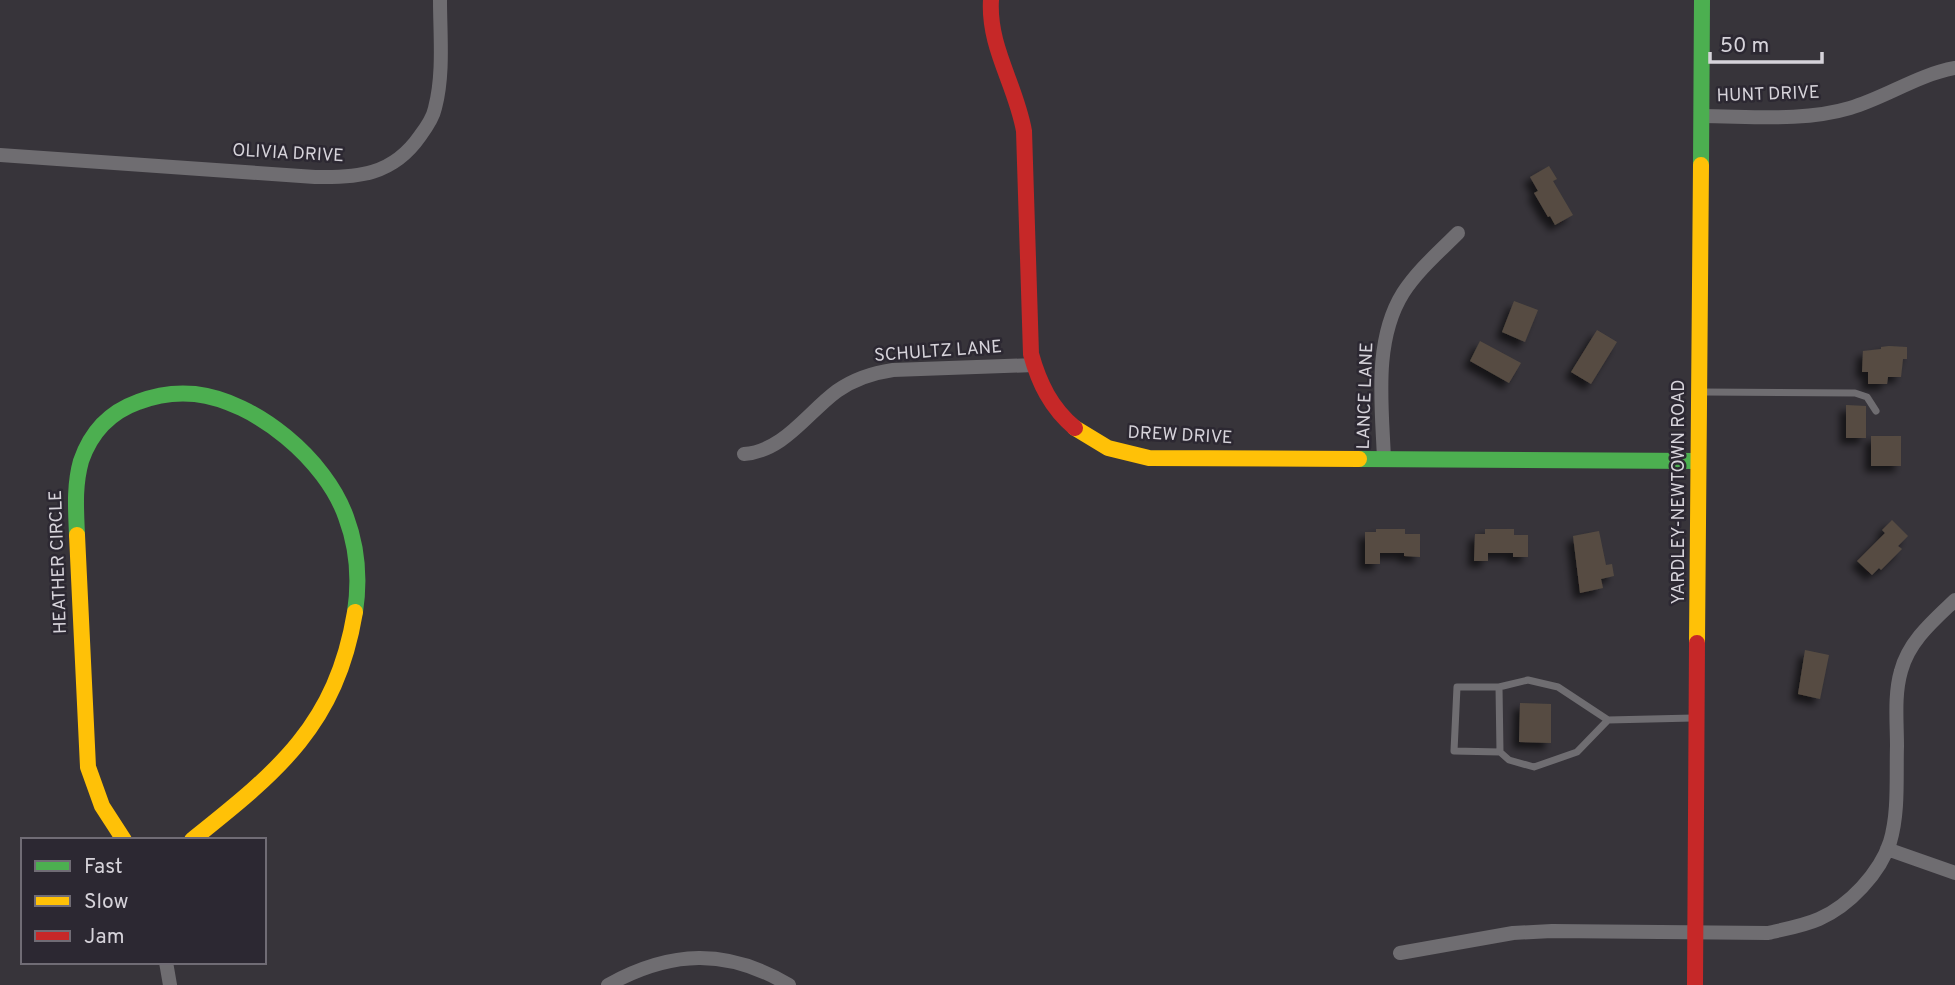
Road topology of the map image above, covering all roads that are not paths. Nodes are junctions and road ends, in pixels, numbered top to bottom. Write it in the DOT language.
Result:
graph roads {
  1 [pos="440,0"];
  2 [pos="991,0"];
  3 [pos="1702,0"];
  4 [pos="1955,68"];
  5 [pos="1701,117"];
  6 [pos="0,155"];
  7 [pos="1458,233"];
  8 [pos="1034,365"];
  9 [pos="1698,392"];
  10 [pos="1876,411"];
  11 [pos="744,454"];
  12 [pos="1384,459"];
  13 [pos="1698,461"];
  14 [pos="1955,600"];
  15 [pos="1499,687"];
  16 [pos="1697,718"];
  17 [pos="1608,720"];
  18 [pos="1500,752"];
  19 [pos="123,838"];
  20 [pos="195,838"];
  21 [pos="1887,849"];
  22 [pos="1955,873"];
  23 [pos="1697,932"];
  24 [pos="1400,953"];
  25 [pos="166,964"];
  26 [pos="170,985"];
  27 [pos="608,985"];
  28 [pos="789,985"];
  29 [pos="1695,985"];
  1 -- 6 [label="street, OLIVIA DRIVE"];
  2 -- 8 [label="street, DREW DRIVE"];
  3 -- 5 [label="street, YARDLEY-NEWTOWN ROAD"];
  4 -- 5 [label="street, HUNT DRIVE"];
  5 -- 9 [label="street, YARDLEY-NEWTOWN ROAD"];
  7 -- 12 [label="street, LANCE LANE"];
  8 -- 11 [label="street, SCHULTZ LANE"];
  8 -- 12 [label="street, DREW DRIVE"];
  9 -- 10 [label="lane"];
  9 -- 13 [label="street, YARDLEY-NEWTOWN ROAD"];
  12 -- 13 [label="street, DREW DRIVE"];
  13 -- 16 [label="street, YARDLEY-NEWTOWN ROAD"];
  14 -- 21 [label="street"];
  15 -- 17 [label="lane"];
  15 -- 18 [label="lane"];
  15 -- 18 [label="lane"];
  16 -- 17 [label="lane"];
  16 -- 23 [label="street, YARDLEY-NEWTOWN ROAD"];
  17 -- 18 [label="lane"];
  19 -- 20 [label="street, HEATHER CIRCLE"];
  21 -- 22 [label="street"];
  21 -- 23 [label="street"];
  23 -- 24 [label="street"];
  23 -- 29 [label="street, YARDLEY-NEWTOWN ROAD"];
  25 -- 26 [label="street"];
  27 -- 28 [label="street"];
}
